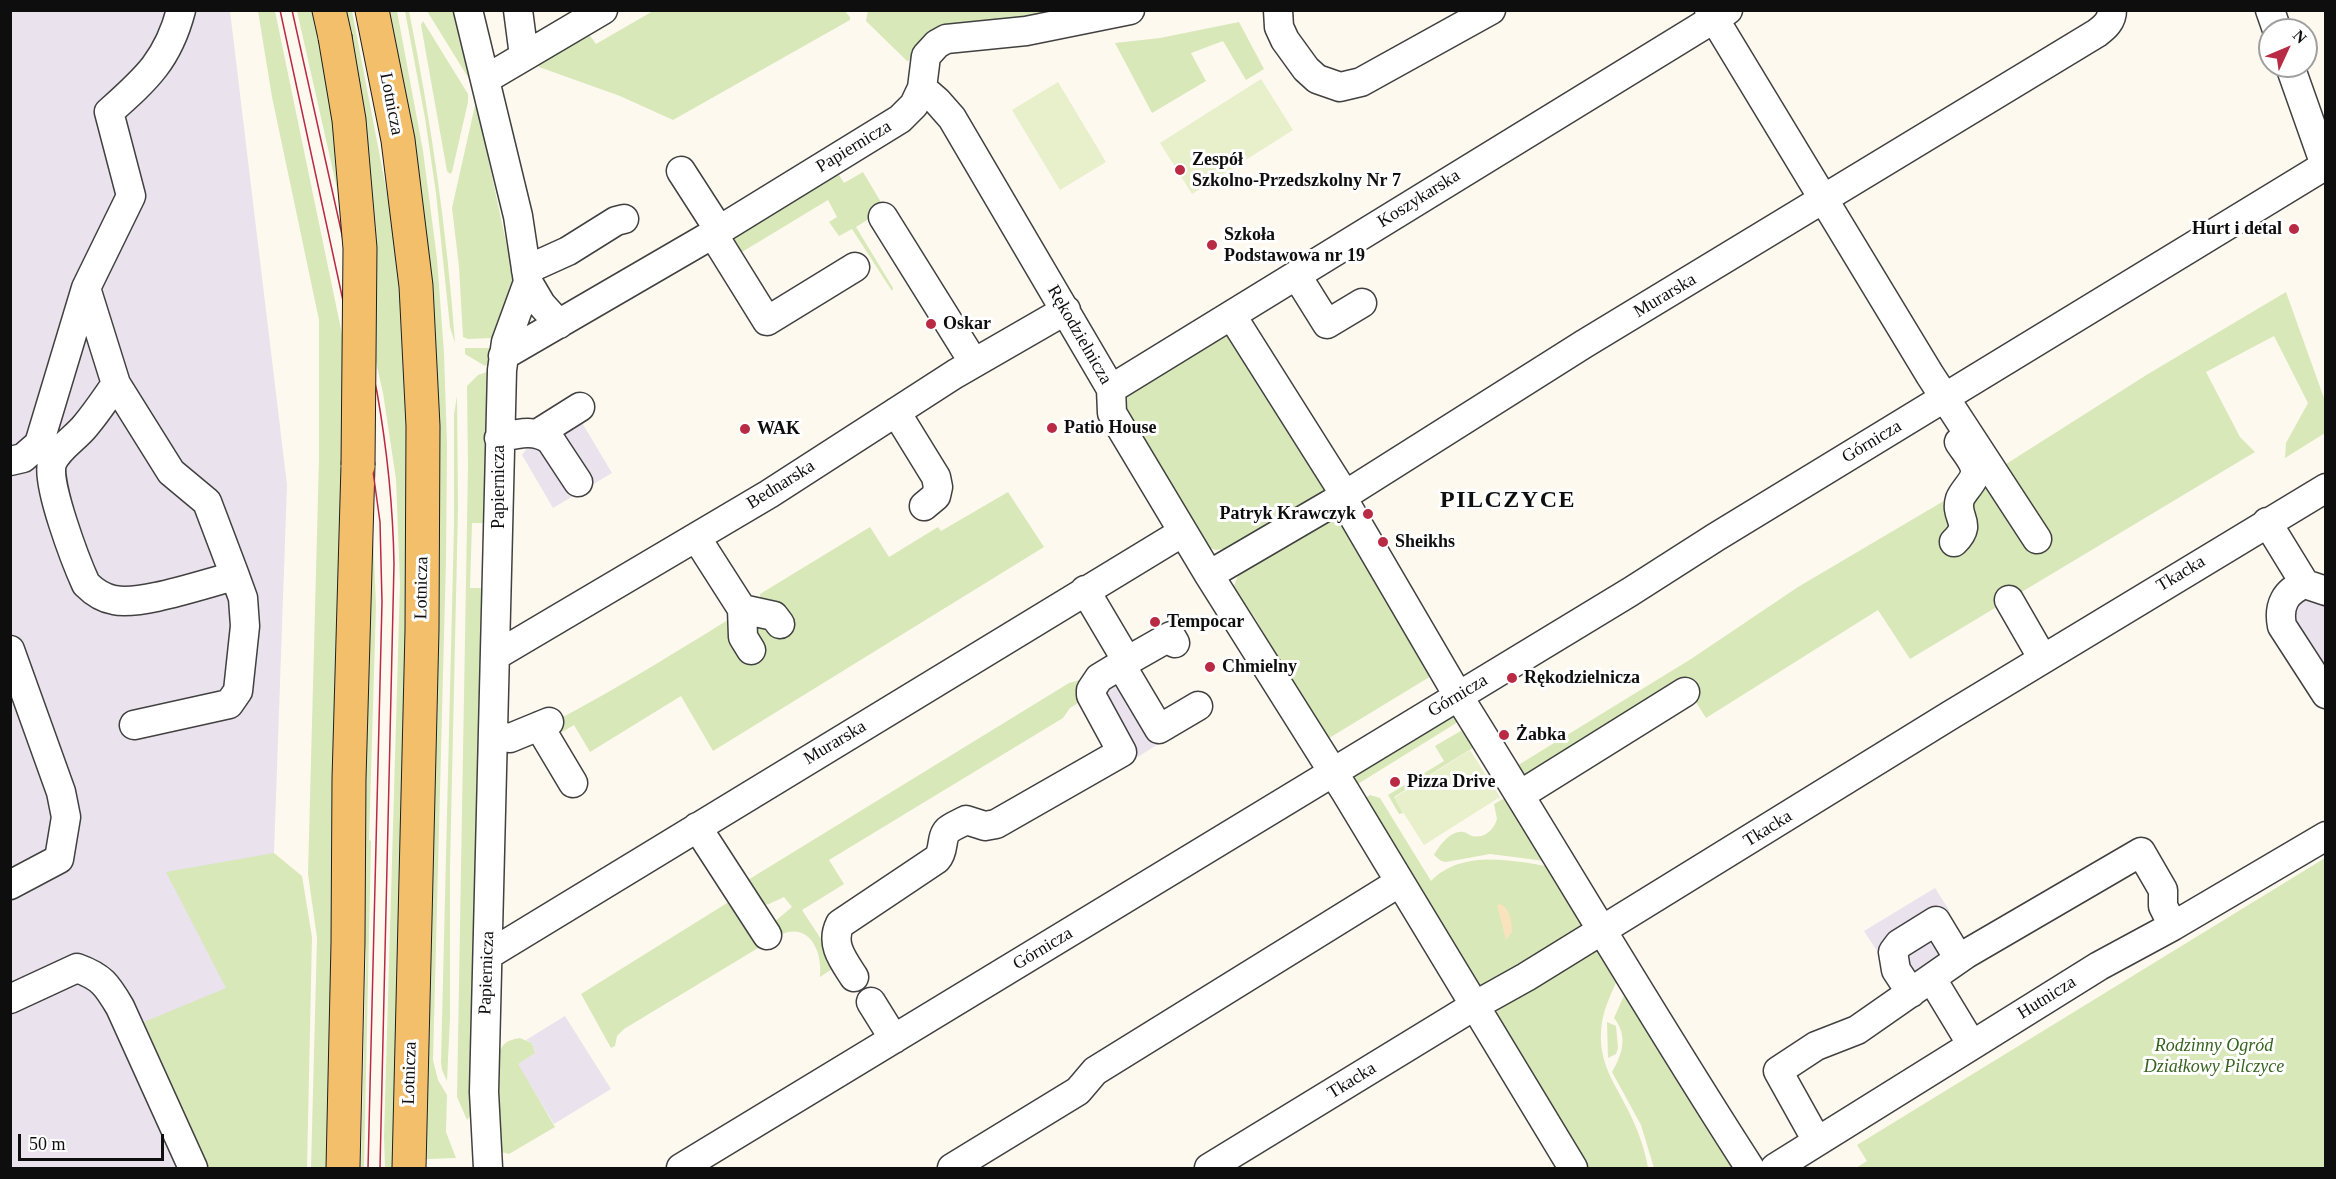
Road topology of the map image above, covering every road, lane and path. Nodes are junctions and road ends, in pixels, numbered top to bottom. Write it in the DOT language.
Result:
graph roads {
  1 [pos="181,10"];
  2 [pos="372,10"];
  3 [pos="468,10"];
  4 [pos="518,10"];
  5 [pos="603,10"];
  6 [pos="1130,10"];
  7 [pos="1278,10"];
  8 [pos="1491,10"];
  9 [pos="2112,10"];
  10 [pos="1717,13"];
  11 [pos="332,24"];
  12 [pos="524,56"];
  13 [pos="2294,78"];
  14 [pos="486,79"];
  15 [pos="922,88"];
  16 [pos="2325,165"];
  17 [pos="681,171"];
  18 [pos="1823,200"];
  19 [pos="883,217"];
  20 [pos="624,219"];
  21 [pos="716,232"];
  22 [pos="855,267"];
  23 [pos="527,276"];
  24 [pos="1297,276"];
  25 [pos="86,288"];
  26 [pos="1362,303"];
  27 [pos="1066,310"];
  28 [pos="1232,316"];
  29 [pos="559,324"];
  30 [pos="503,356"];
  31 [pos="974,363"];
  32 [pos="116,384"];
  33 [pos="1111,388"];
  34 [pos="1946,398"];
  35 [pos="580,407"];
  36 [pos="896,412"];
  37 [pos="1963,423"];
  38 [pos="537,434"];
  39 [pos="499,438"];
  40 [pos="10,461"];
  41 [pos="578,483"];
  42 [pos="2325,488"];
  43 [pos="1343,496"];
  44 [pos="924,506"];
  45 [pos="2267,522"];
  46 [pos="1183,532"];
  47 [pos="2037,539"];
  48 [pos="1954,542"];
  49 [pos="703,548"];
  50 [pos="1209,575"];
  51 [pos="235,576"];
  52 [pos="2315,587"];
  53 [pos="1085,590"];
  54 [pos="2009,600"];
  55 [pos="742,609"];
  56 [pos="780,624"];
  57 [pos="1175,643"];
  58 [pos="10,650"];
  59 [pos="751,650"];
  60 [pos="495,656"];
  61 [pos="2043,658"];
  62 [pos="1124,663"];
  63 [pos="1685,692"];
  64 [pos="2325,694"];
  65 [pos="1198,706"];
  66 [pos="134,726"];
  67 [pos="494,735"];
  68 [pos="1332,772"];
  69 [pos="573,783"];
  70 [pos="1520,795"];
  71 [pos="697,828"];
  72 [pos="2325,836"];
  73 [pos="1400,882"];
  74 [pos="10,885"];
  75 [pos="2173,926"];
  76 [pos="1602,930"];
  77 [pos="767,935"];
  78 [pos="488,955"];
  79 [pos="1959,959"];
  80 [pos="854,977"];
  81 [pos="1922,986"];
  82 [pos="10,999"];
  83 [pos="871,1002"];
  84 [pos="1474,1006"];
  85 [pos="894,1039"];
  86 [pos="1972,1044"];
  87 [pos="1817,1141"];
  88 [pos="193,1168"];
  89 [pos="343,1168"];
  90 [pos="409,1168"];
  91 [pos="488,1168"];
  92 [pos="681,1168"];
  93 [pos="952,1168"];
  94 [pos="1209,1168"];
  95 [pos="1573,1168"];
  96 [pos="1750,1168"];
  97 [pos="1775,1168"];
  1 -- 25 [label="street"];
  2 -- 90 [label="main road, Lotnicza"];
  3 -- 14 [label="street"];
  4 -- 12 [label="street"];
  5 -- 12 [label="street"];
  6 -- 15 [label="street, Papiernicza"];
  7 -- 8 [label="street"];
  9 -- 18 [label="street, Murarska"];
  10 -- 18 [label="street"];
  10 -- 24 [label="street, Koszykarska"];
  11 -- 89 [label="main road, bridge"];
  12 -- 14 [label="street"];
  13 -- 16 [label="street"];
  14 -- 23 [label="street"];
  15 -- 21 [label="street, Papiernicza"];
  15 -- 27 [label="street, Rękodzielnicza"];
  16 -- 34 [label="street, Górnicza"];
  17 -- 21 [label="street"];
  18 -- 34 [label="street"];
  18 -- 43 [label="street, Murarska"];
  19 -- 31 [label="street"];
  20 -- 23 [label="street"];
  21 -- 22 [label="street"];
  21 -- 29 [label="street, Papiernicza"];
  23 -- 29 [label="street"];
  23 -- 30 [label="street"];
  24 -- 26 [label="street"];
  24 -- 28 [label="street, Koszykarska"];
  25 -- 32 [label="street"];
  25 -- 40 [label="street"];
  27 -- 31 [label="street, Bednarska"];
  27 -- 33 [label="street, Rękodzielnicza"];
  28 -- 33 [label="street, Koszykarska"];
  28 -- 43 [label="street"];
  29 -- 30 [label="street, Papiernicza"];
  30 -- 39 [label="street, Papiernicza"];
  31 -- 36 [label="street, Bednarska"];
  32 -- 51 [label="street"];
  32 -- 51 [label="street"];
  33 -- 46 [label="street, Rękodzielnicza"];
  34 -- 37 [label="street"];
  34 -- 68 [label="street, Górnicza"];
  35 -- 38 [label="street"];
  36 -- 44 [label="street"];
  36 -- 60 [label="street, Bednarska"];
  37 -- 47 [label="street"];
  37 -- 48 [label="street"];
  38 -- 39 [label="street"];
  38 -- 41 [label="street"];
  39 -- 60 [label="street, Papiernicza"];
  42 -- 45 [label="street, Tkacka"];
  43 -- 50 [label="street, Murarska"];
  43 -- 70 [label="street"];
  45 -- 52 [label="street"];
  45 -- 61 [label="street, Tkacka"];
  46 -- 50 [label="street, Rękodzielnicza"];
  46 -- 53 [label="street, Murarska"];
  49 -- 55 [label="street"];
  50 -- 68 [label="street, Rękodzielnicza"];
  51 -- 66 [label="street"];
  52 -- 64 [label="street"];
  53 -- 62 [label="street"];
  53 -- 71 [label="street, Murarska"];
  54 -- 61 [label="street"];
  55 -- 56 [label="street"];
  55 -- 59 [label="street"];
  57 -- 62 [label="street"];
  58 -- 74 [label="street"];
  60 -- 67 [label="street, Papiernicza"];
  61 -- 76 [label="street, Tkacka"];
  62 -- 65 [label="street"];
  62 -- 80 [label="street"];
  63 -- 70 [label="street"];
  67 -- 69 [label="street"];
  67 -- 78 [label="street, Papiernicza"];
  68 -- 73 [label="street, Rękodzielnicza"];
  68 -- 85 [label="street, Górnicza"];
  70 -- 76 [label="street"];
  71 -- 77 [label="street"];
  71 -- 78 [label="street, Murarska"];
  72 -- 75 [label="street, Hutnicza"];
  73 -- 84 [label="street, Rękodzielnicza"];
  73 -- 93 [label="street"];
  75 -- 79 [label="street"];
  75 -- 86 [label="street, Hutnicza"];
  76 -- 84 [label="street, Tkacka"];
  76 -- 96 [label="street"];
  78 -- 91 [label="street, Papiernicza"];
  79 -- 81 [label="street"];
  79 -- 81 [label="street"];
  81 -- 86 [label="street"];
  81 -- 87 [label="street"];
  82 -- 88 [label="street"];
  83 -- 85 [label="street"];
  84 -- 94 [label="street, Tkacka"];
  84 -- 95 [label="street, Rękodzielnicza"];
  85 -- 92 [label="street, Górnicza"];
  86 -- 87 [label="street, Hutnicza"];
  87 -- 97 [label="street, Hutnicza"];
}
